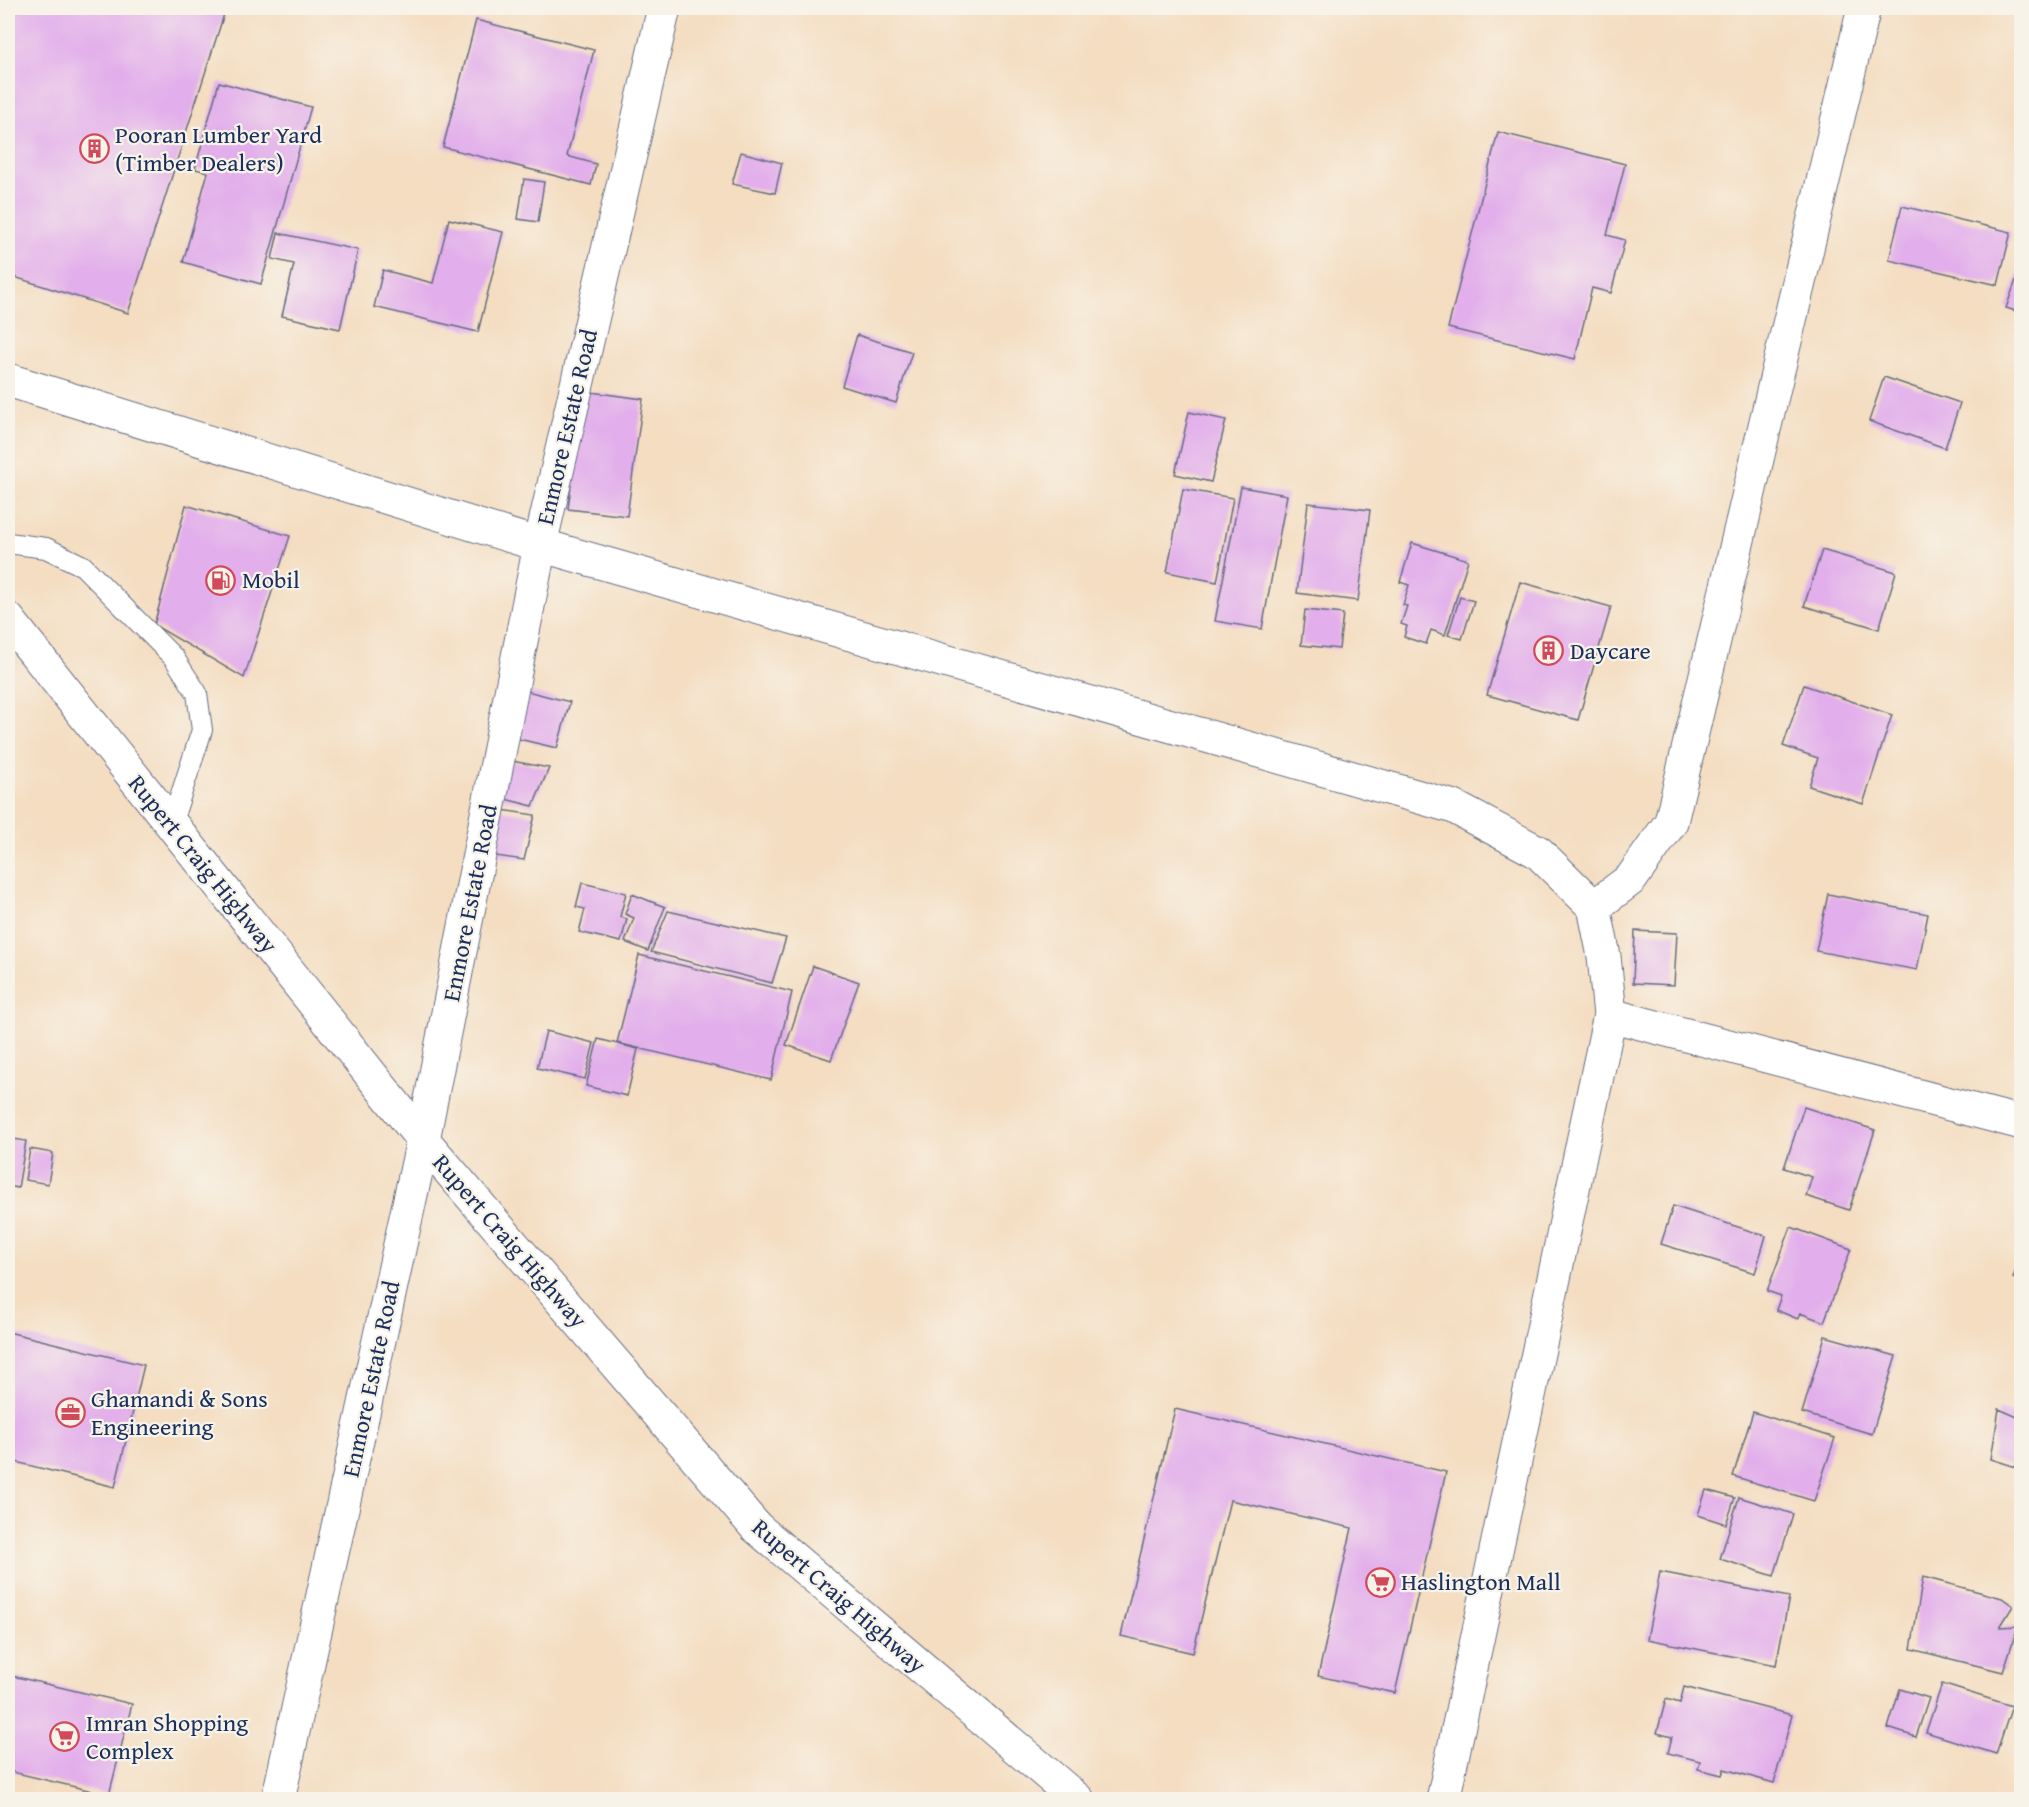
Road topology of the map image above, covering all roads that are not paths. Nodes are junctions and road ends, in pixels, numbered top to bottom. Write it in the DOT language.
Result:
graph roads {
  1 [pos="664,8"];
  2 [pos="1864,8"];
  3 [pos="8,380"];
  4 [pos="8,543"];
  5 [pos="540,545"];
  6 [pos="8,619"];
  7 [pos="171,825"];
  8 [pos="1594,907"];
  9 [pos="1610,1015"];
  10 [pos="2022,1123"];
  11 [pos="423,1140"];
  12 [pos="278,1800"];
  13 [pos="1078,1800"];
  14 [pos="1443,1800"];
  1 -- 5 [label="street, Enmore Estate Road"];
  2 -- 8 [label="street"];
  3 -- 5 [label="street"];
  4 -- 7 [label="lane"];
  5 -- 8 [label="street"];
  5 -- 11 [label="street, Enmore Estate Road"];
  6 -- 7 [label="street, Rupert Craig Highway"];
  7 -- 11 [label="street, Rupert Craig Highway"];
  8 -- 9 [label="street"];
  9 -- 10 [label="street"];
  9 -- 14 [label="street"];
  11 -- 12 [label="street, Enmore Estate Road"];
  11 -- 13 [label="street, Rupert Craig Highway"];
}
